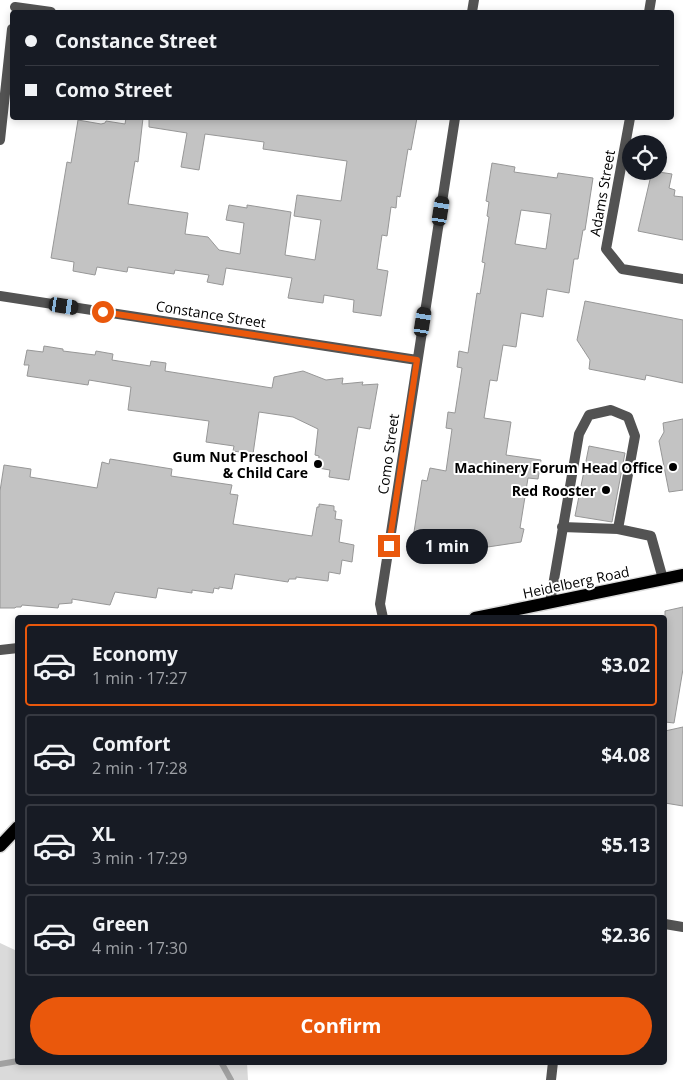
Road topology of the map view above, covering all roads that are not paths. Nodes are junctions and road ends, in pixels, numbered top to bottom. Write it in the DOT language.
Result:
graph roads {
  1 [pos="15,6"];
  2 [pos="39,10"];
  3 [pos="10,48"];
  4 [pos="455,120"];
  5 [pos="630,120"];
  6 [pos="0,140"];
  7 [pos="683,279"];
  8 [pos="0,296"];
  9 [pos="417,360"];
  10 [pos="562,527"];
  11 [pos="618,529"];
  12 [pos="683,575"];
  13 [pos="663,579"];
  14 [pos="550,603"];
  15 [pos="382,615"];
  16 [pos="490,615"];
  17 [pos="15,648"];
  18 [pos="0,650"];
  19 [pos="15,829"];
  20 [pos="0,846"];
  21 [pos="667,924"];
  22 [pos="683,927"];
  23 [pos="553,1065"];
  24 [pos="551,1080"];
  1 -- 2 [label="street"];
  3 -- 6 [label="street"];
  4 -- 9 [label="street, Como Street"];
  5 -- 7 [label="street, Adams Street"];
  8 -- 9 [label="street, Constance Street"];
  9 -- 15 [label="street, Como Street"];
  10 -- 11 [label="street"];
  10 -- 11 [label="street"];
  10 -- 14 [label="street"];
  11 -- 13 [label="street"];
  12 -- 13 [label="main road, Heidelberg Road"];
  13 -- 14 [label="main road, Heidelberg Road"];
  14 -- 16 [label="main road, Heidelberg Road"];
  17 -- 18 [label="street"];
  19 -- 20 [label="main road"];
  21 -- 22 [label="street"];
  23 -- 24 [label="street"];
}
